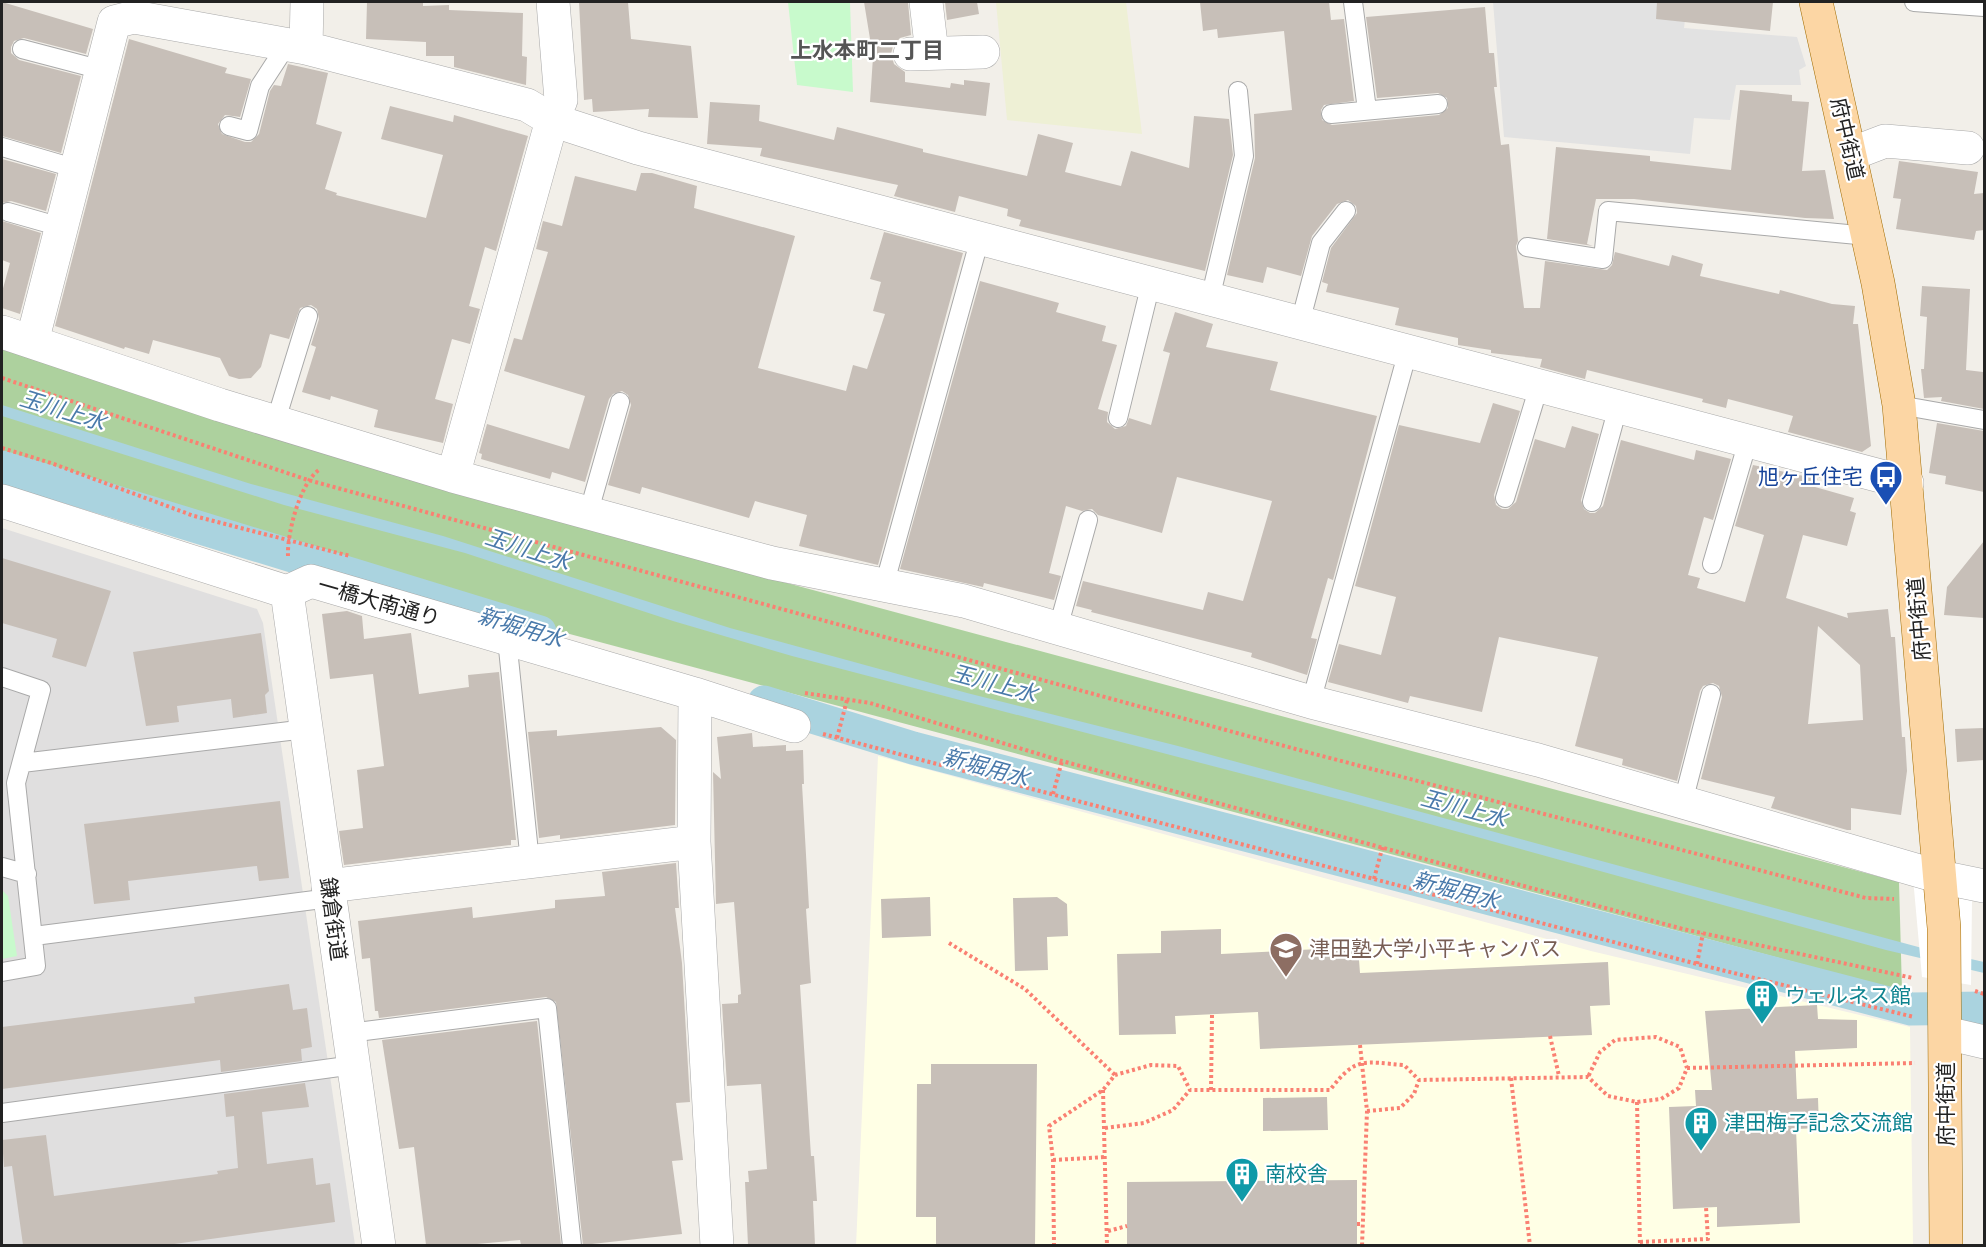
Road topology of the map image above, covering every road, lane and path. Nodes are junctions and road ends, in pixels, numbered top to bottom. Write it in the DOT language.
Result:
graph roads {
  1 [pos="307,2"];
  2 [pos="553,2"];
  3 [pos="926,2"];
  4 [pos="1353,2"];
  5 [pos="1816,2"];
  6 [pos="1914,2"];
  7 [pos="1984,7"];
  8 [pos="296,47"];
  9 [pos="22,49"];
  10 [pos="983,52"];
  11 [pos="102,70"];
  12 [pos="1238,91"];
  13 [pos="1438,104"];
  14 [pos="1367,110"];
  15 [pos="1331,114"];
  16 [pos="552,120"];
  17 [pos="229,126"];
  18 [pos="2,147"];
  19 [pos="1968,148"];
  20 [pos="1851,154"];
  21 [pos="77,169"];
  22 [pos="1346,211"];
  23 [pos="8,212"];
  24 [pos="61,227"];
  25 [pos="1868,236"];
  26 [pos="980,238"];
  27 [pos="1527,247"];
  28 [pos="1151,283"];
  29 [pos="1210,299"];
  30 [pos="308,316"];
  31 [pos="1300,323"];
  32 [pos="2,332"];
  33 [pos="32,342"];
  34 [pos="1408,351"];
  35 [pos="2,378"];
  36 [pos="1539,386"];
  37 [pos="620,402"];
  38 [pos="1899,405"];
  39 [pos="1618,408"];
  40 [pos="1118,418"];
  41 [pos="276,420"];
  42 [pos="1984,420"];
  43 [pos="1748,441"];
  44 [pos="2,448"];
  45 [pos="453,476"];
  46 [pos="308,480"];
  47 [pos="1906,483"];
  48 [pos="1505,498"];
  49 [pos="2,501"];
  50 [pos="1592,502"];
  51 [pos="589,511"];
  52 [pos="1088,520"];
  53 [pos="289,539"];
  54 [pos="288,549"];
  55 [pos="353,557"];
  56 [pos="1712,564"];
  57 [pos="884,585"];
  58 [pos="287,592"];
  59 [pos="1058,628"];
  60 [pos="507,639"];
  61 [pos="2,677"];
  62 [pos="801,693"];
  63 [pos="695,694"];
  64 [pos="1711,694"];
  65 [pos="847,701"];
  66 [pos="1311,702"];
  67 [pos="794,726"];
  68 [pos="306,729"];
  69 [pos="837,737"];
  70 [pos="1062,761"];
  71 [pos="22,763"];
  72 [pos="1053,794"];
  73 [pos="1683,802"];
  74 [pos="694,842"];
  75 [pos="1383,845"];
  76 [pos="530,862"];
  77 [pos="2,867"];
  78 [pos="27,874"];
  79 [pos="1940,877"];
  80 [pos="1374,879"];
  81 [pos="1984,886"];
  82 [pos="329,892"];
  83 [pos="1899,900"];
  84 [pos="1703,933"];
  85 [pos="34,936"];
  86 [pos="948,943"];
  87 [pos="1697,964"];
  88 [pos="2,972"];
  89 [pos="1936,983"];
  90 [pos="1212,1015"];
  91 [pos="1916,1018"];
  92 [pos="1946,1031"];
  93 [pos="349,1033"];
  94 [pos="1550,1036"];
  95 [pos="1984,1042"];
  96 [pos="1360,1045"];
  97 [pos="1361,1062"];
  98 [pos="1916,1063"];
  99 [pos="354,1065"];
  100 [pos="1688,1068"];
  101 [pos="1115,1075"];
  102 [pos="1559,1076"];
  103 [pos="1588,1077"];
  104 [pos="1511,1078"];
  105 [pos="1419,1080"];
  106 [pos="1103,1090"];
  107 [pos="1190,1090"];
  108 [pos="1211,1090"];
  109 [pos="1637,1102"];
  110 [pos="1367,1111"];
  111 [pos="2,1113"];
  112 [pos="1105,1128"];
  113 [pos="1106,1157"];
  114 [pos="1053,1160"];
  115 [pos="1706,1207"];
  116 [pos="1357,1224"];
  117 [pos="1364,1224"];
  118 [pos="1127,1226"];
  119 [pos="1108,1231"];
  120 [pos="1640,1244"];
  121 [pos="379,1245"];
  122 [pos="572,1245"];
  123 [pos="717,1245"];
  124 [pos="1054,1245"];
  125 [pos="1107,1245"];
  126 [pos="1362,1245"];
  127 [pos="1530,1245"];
  128 [pos="1946,1245"];
  1 -- 8 [label="street"];
  2 -- 16 [label="street"];
  3 -- 10 [label="street"];
  4 -- 14 [label="lane"];
  5 -- 20 [label="main road, 府中街道"];
  6 -- 7 [label="lane"];
  8 -- 11 [label="street"];
  8 -- 16 [label="street"];
  8 -- 17 [label="lane"];
  9 -- 11 [label="lane"];
  11 -- 21 [label="street"];
  12 -- 29 [label="lane"];
  13 -- 14 [label="lane"];
  14 -- 15 [label="lane"];
  16 -- 26 [label="street"];
  16 -- 45 [label="street"];
  18 -- 21 [label="lane"];
  19 -- 20 [label="street"];
  20 -- 25 [label="main road, 府中街道"];
  21 -- 24 [label="street"];
  22 -- 31 [label="lane"];
  23 -- 24 [label="lane"];
  24 -- 33 [label="street"];
  25 -- 27 [label="lane"];
  25 -- 38 [label="main road, 府中街道"];
  26 -- 28 [label="street"];
  26 -- 57 [label="lane"];
  28 -- 29 [label="street"];
  28 -- 40 [label="lane"];
  29 -- 31 [label="street"];
  30 -- 41 [label="lane"];
  31 -- 34 [label="street"];
  32 -- 33 [label="street"];
  33 -- 41 [label="street"];
  34 -- 36 [label="street"];
  34 -- 66 [label="lane"];
  35 -- 46 [label="path"];
  36 -- 39 [label="street"];
  36 -- 48 [label="lane"];
  37 -- 51 [label="lane"];
  38 -- 42 [label="lane"];
  38 -- 47 [label="main road, 府中街道"];
  39 -- 43 [label="street"];
  39 -- 50 [label="lane"];
  41 -- 45 [label="street"];
  43 -- 47 [label="street"];
  43 -- 56 [label="lane"];
  44 -- 53 [label="path"];
  45 -- 51 [label="street"];
  46 -- 53 [label="path"];
  46 -- 83 [label="path"];
  47 -- 79 [label="main road, 府中街道"];
  49 -- 58 [label="street, 一橋大南通り"];
  51 -- 57 [label="street"];
  52 -- 59 [label="lane"];
  53 -- 54 [label="path"];
  53 -- 55 [label="path"];
  57 -- 59 [label="street"];
  58 -- 60 [label="street, 一橋大南通り"];
  58 -- 68 [label="street, 鎌倉街道"];
  59 -- 66 [label="street"];
  60 -- 63 [label="street, 一橋大南通り"];
  60 -- 76 [label="lane"];
  61 -- 71 [label="lane"];
  62 -- 65 [label="path"];
  63 -- 67 [label="street, 一橋大南通り"];
  63 -- 74 [label="street"];
  64 -- 73 [label="lane"];
  65 -- 69 [label="path"];
  65 -- 70 [label="path"];
  66 -- 73 [label="street"];
  67 -- 69 [label="path"];
  68 -- 71 [label="lane"];
  68 -- 82 [label="street, 鎌倉街道"];
  69 -- 72 [label="path"];
  70 -- 72 [label="path"];
  70 -- 75 [label="path"];
  71 -- 78 [label="lane"];
  72 -- 80 [label="path"];
  73 -- 79 [label="street"];
  74 -- 76 [label="street"];
  74 -- 123 [label="street"];
  75 -- 80 [label="path"];
  75 -- 84 [label="path"];
  76 -- 82 [label="street"];
  77 -- 78 [label="lane"];
  78 -- 85 [label="lane"];
  79 -- 81 [label="street"];
  79 -- 89 [label="main road, 府中街道"];
  80 -- 87 [label="path"];
  82 -- 85 [label="lane"];
  82 -- 93 [label="street, 鎌倉街道"];
  84 -- 87 [label="path"];
  84 -- 89 [label="path"];
  85 -- 88 [label="lane"];
  86 -- 101 [label="path"];
  87 -- 91 [label="path"];
  89 -- 92 [label="main road, 府中街道"];
  90 -- 108 [label="path"];
  92 -- 95 [label="street"];
  92 -- 128 [label="main road, 府中街道"];
  93 -- 99 [label="street, 鎌倉街道"];
  93 -- 122 [label="lane"];
  94 -- 102 [label="path"];
  96 -- 97 [label="path"];
  97 -- 105 [label="path"];
  97 -- 108 [label="path"];
  97 -- 110 [label="path"];
  98 -- 100 [label="path"];
  99 -- 111 [label="lane"];
  99 -- 121 [label="street, 鎌倉街道"];
  100 -- 103 [label="path"];
  100 -- 109 [label="path"];
  101 -- 106 [label="path"];
  101 -- 107 [label="path"];
  102 -- 103 [label="path"];
  102 -- 104 [label="path"];
  103 -- 109 [label="path"];
  104 -- 105 [label="path"];
  104 -- 127 [label="path"];
  105 -- 110 [label="path"];
  106 -- 112 [label="path"];
  106 -- 114 [label="path"];
  107 -- 108 [label="path"];
  107 -- 112 [label="path"];
  109 -- 120 [label="path"];
  110 -- 117 [label="path"];
  112 -- 113 [label="path"];
  113 -- 114 [label="path"];
  113 -- 119 [label="path"];
  114 -- 124 [label="path"];
  115 -- 120 [label="path"];
  116 -- 117 [label="path"];
  117 -- 126 [label="path"];
  118 -- 119 [label="path"];
  119 -- 125 [label="path"];
}
